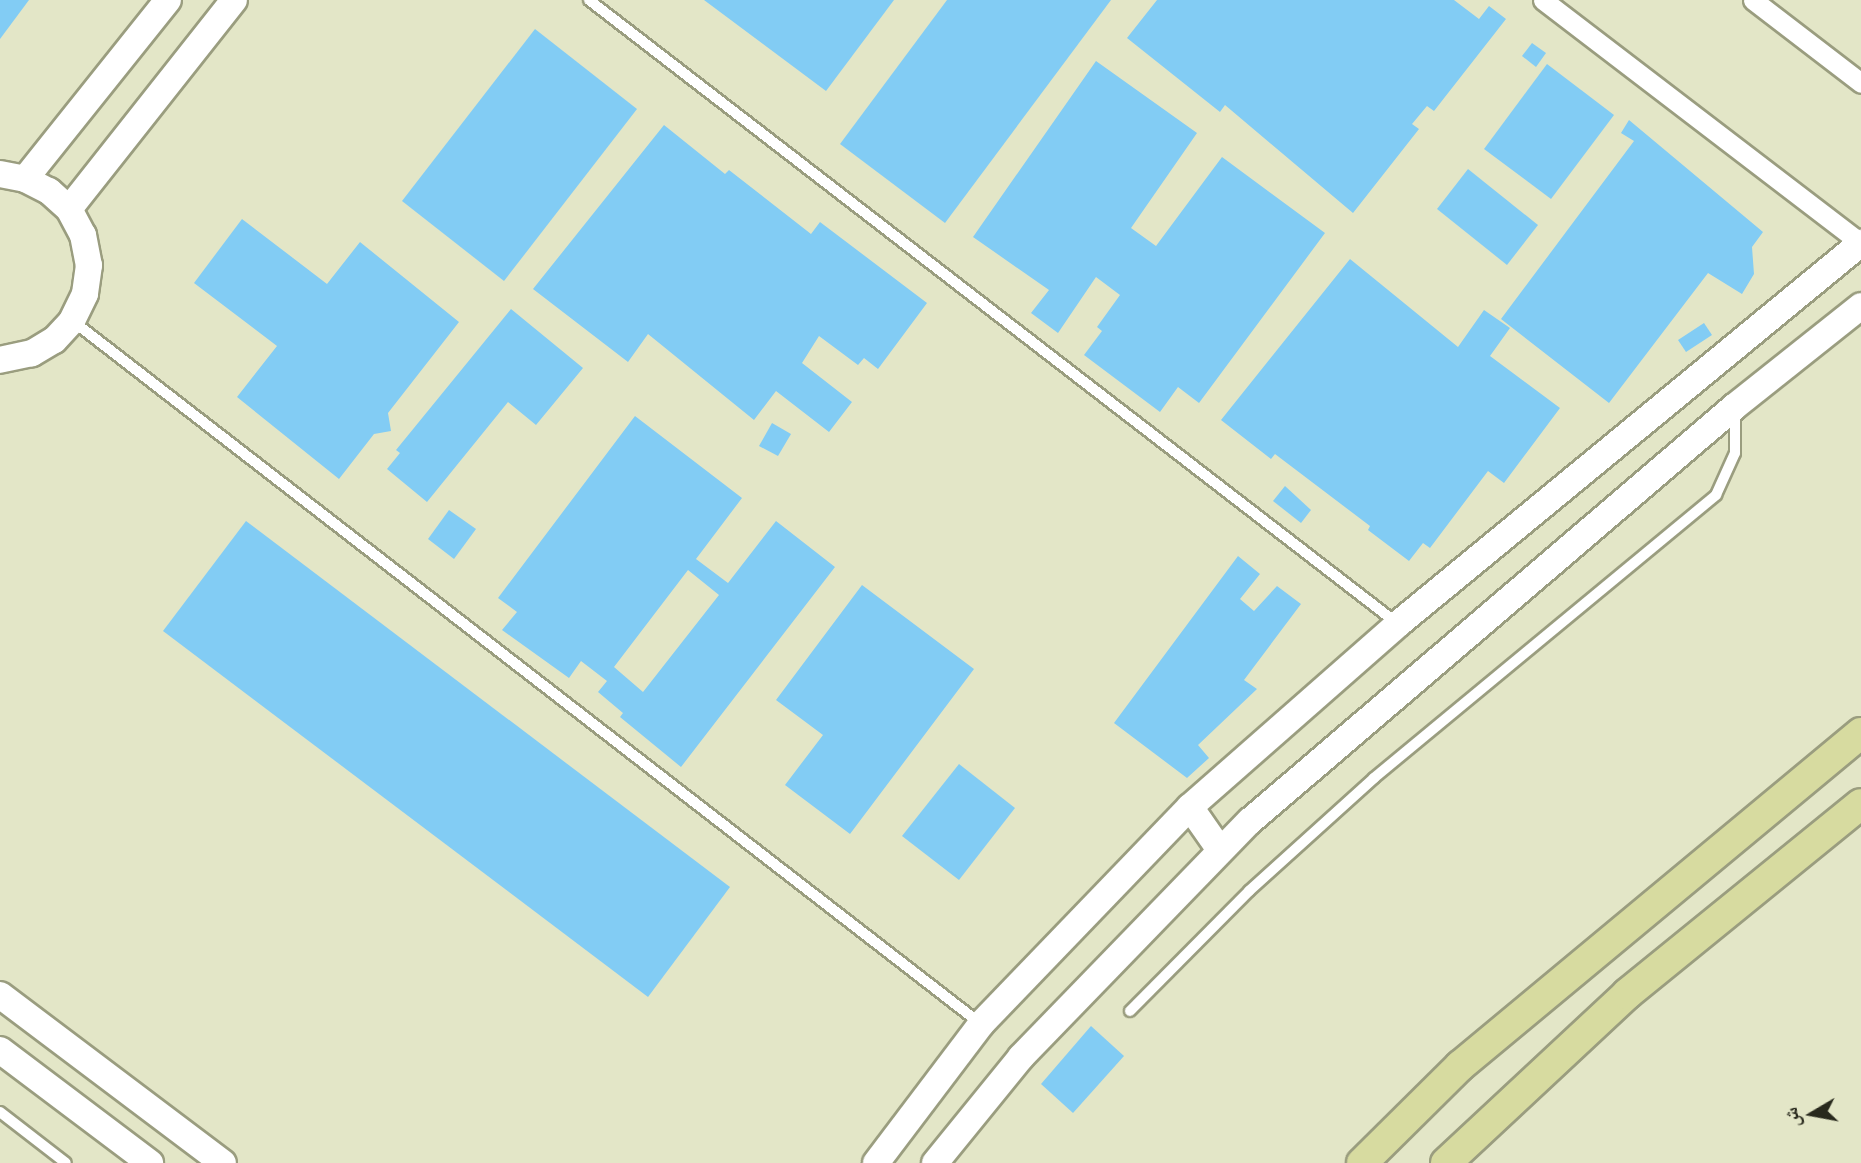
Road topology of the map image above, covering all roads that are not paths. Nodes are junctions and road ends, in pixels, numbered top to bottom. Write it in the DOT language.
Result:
graph roads {
  1 [pos="168,0"];
  2 [pos="233,0"];
  3 [pos="589,0"];
  4 [pos="1543,0"];
  5 [pos="1753,0"];
  6 [pos="1861,83"];
  7 [pos="13,177"];
  8 [pos="69,209"];
  9 [pos="1861,243"];
  10 [pos="1861,306"];
  11 [pos="72,321"];
  12 [pos="0,360"];
  13 [pos="1734,407"];
  14 [pos="1398,624"];
  15 [pos="1861,733"];
  16 [pos="1861,804"];
  17 [pos="1191,807"];
  18 [pos="1220,850"];
  19 [pos="0,995"];
  20 [pos="1130,1011"];
  21 [pos="981,1024"];
  22 [pos="73,1049"];
  23 [pos="0,1050"];
  24 [pos="48,1086"];
  25 [pos="0,1112"];
  26 [pos="66,1163"];
  27 [pos="150,1163"];
  28 [pos="223,1163"];
  29 [pos="876,1163"];
  30 [pos="935,1163"];
  31 [pos="1362,1163"];
  32 [pos="1446,1163"];
  1 -- 7 [label="street"];
  2 -- 8 [label="street"];
  3 -- 14 [label="lane"];
  4 -- 9 [label="street"];
  5 -- 6 [label="street"];
  7 -- 8 [label="street"];
  8 -- 11 [label="street"];
  9 -- 14 [label="street"];
  10 -- 13 [label="street"];
  11 -- 12 [label="street"];
  11 -- 21 [label="lane"];
  13 -- 18 [label="street"];
  13 -- 20 [label="lane"];
  14 -- 17 [label="street"];
  15 -- 31 [label="main road"];
  16 -- 32 [label="main road"];
  17 -- 18 [label="street"];
  17 -- 21 [label="street"];
  18 -- 30 [label="street"];
  19 -- 22 [label="street"];
  21 -- 29 [label="street"];
  22 -- 24 [label="street"];
  22 -- 28 [label="street"];
  23 -- 24 [label="street"];
  24 -- 27 [label="street"];
  25 -- 26 [label="lane"];
}
